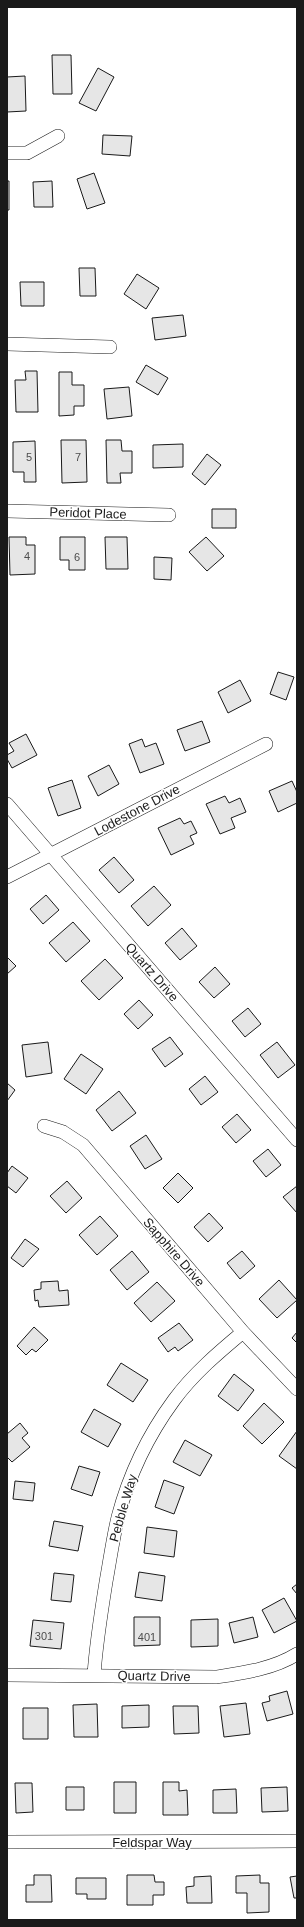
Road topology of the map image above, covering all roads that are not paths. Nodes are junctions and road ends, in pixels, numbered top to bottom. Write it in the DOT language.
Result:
graph roads {
  1 [pos="58,136"];
  2 [pos="7,153"];
  3 [pos="7,344"];
  4 [pos="110,346"];
  5 [pos="7,511"];
  6 [pos="169,515"];
  7 [pos="266,744"];
  8 [pos="7,804"];
  9 [pos="50,855"];
  10 [pos="7,877"];
  11 [pos="44,1126"];
  12 [pos="297,1140"];
  13 [pos="243,1332"];
  14 [pos="297,1389"];
  15 [pos="297,1654"];
  16 [pos="7,1675"];
  17 [pos="94,1675"];
  18 [pos="297,1841"];
  19 [pos="7,1842"];
  1 -- 2 [label="street"];
  3 -- 4 [label="street"];
  5 -- 6 [label="street, Peridot Place"];
  7 -- 9 [label="street, Lodestone Drive"];
  8 -- 9 [label="street, Quartz Drive"];
  9 -- 10 [label="street, Lodestone Drive"];
  9 -- 12 [label="street, Quartz Drive"];
  11 -- 13 [label="street, Sapphire Drive"];
  13 -- 14 [label="street, Sapphire Drive"];
  13 -- 17 [label="street, Pebble Way"];
  15 -- 17 [label="street, Quartz Drive"];
  16 -- 17 [label="street, Quartz Drive"];
  18 -- 19 [label="street, Feldspar Way"];
}
